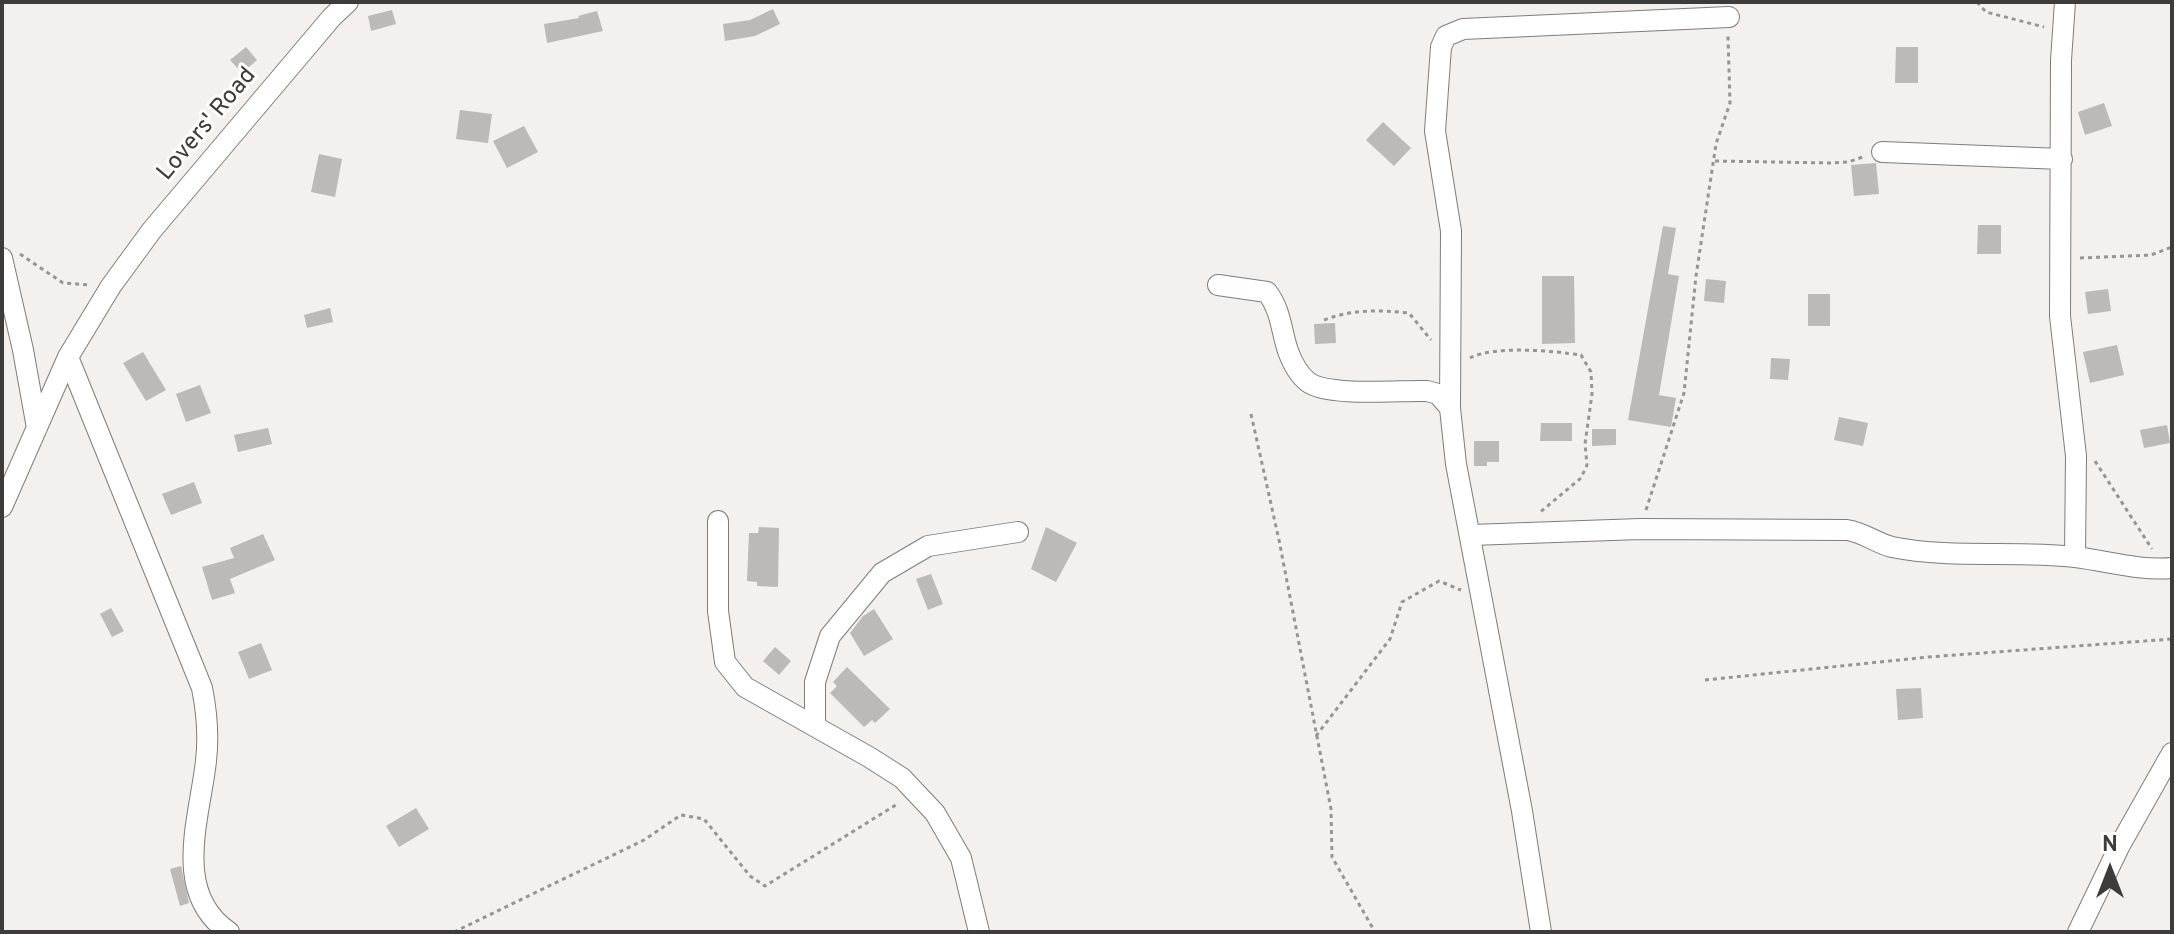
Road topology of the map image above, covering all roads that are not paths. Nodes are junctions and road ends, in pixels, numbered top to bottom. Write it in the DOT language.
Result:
graph roads {
  1 [pos="348,2"];
  2 [pos="2065,2"];
  3 [pos="1729,17"];
  4 [pos="1882,152"];
  5 [pos="2062,159"];
  6 [pos="7,252"];
  7 [pos="1218,285"];
  8 [pos="68,357"];
  9 [pos="1450,408"];
  10 [pos="37,428"];
  11 [pos="2,507"];
  12 [pos="718,521"];
  13 [pos="1018,532"];
  14 [pos="1471,535"];
  15 [pos="2075,557"];
  16 [pos="2169,574"];
  17 [pos="815,726"];
  18 [pos="2172,753"];
  19 [pos="229,932"];
  20 [pos="979,932"];
  21 [pos="1541,932"];
  22 [pos="2078,932"];
  1 -- 8 [label="street, Lovers' Road"];
  2 -- 5 [label="street"];
  3 -- 9 [label="street"];
  4 -- 5 [label="street"];
  5 -- 15 [label="street"];
  6 -- 10 [label="street"];
  7 -- 9 [label="street"];
  8 -- 10 [label="street, Lovers' Road"];
  8 -- 19 [label="street"];
  9 -- 14 [label="street"];
  10 -- 11 [label="street, Lovers' Road"];
  12 -- 17 [label="street"];
  13 -- 17 [label="street"];
  14 -- 15 [label="street"];
  14 -- 21 [label="street"];
  15 -- 16 [label="street"];
  17 -- 20 [label="street"];
  18 -- 22 [label="street"];
}
